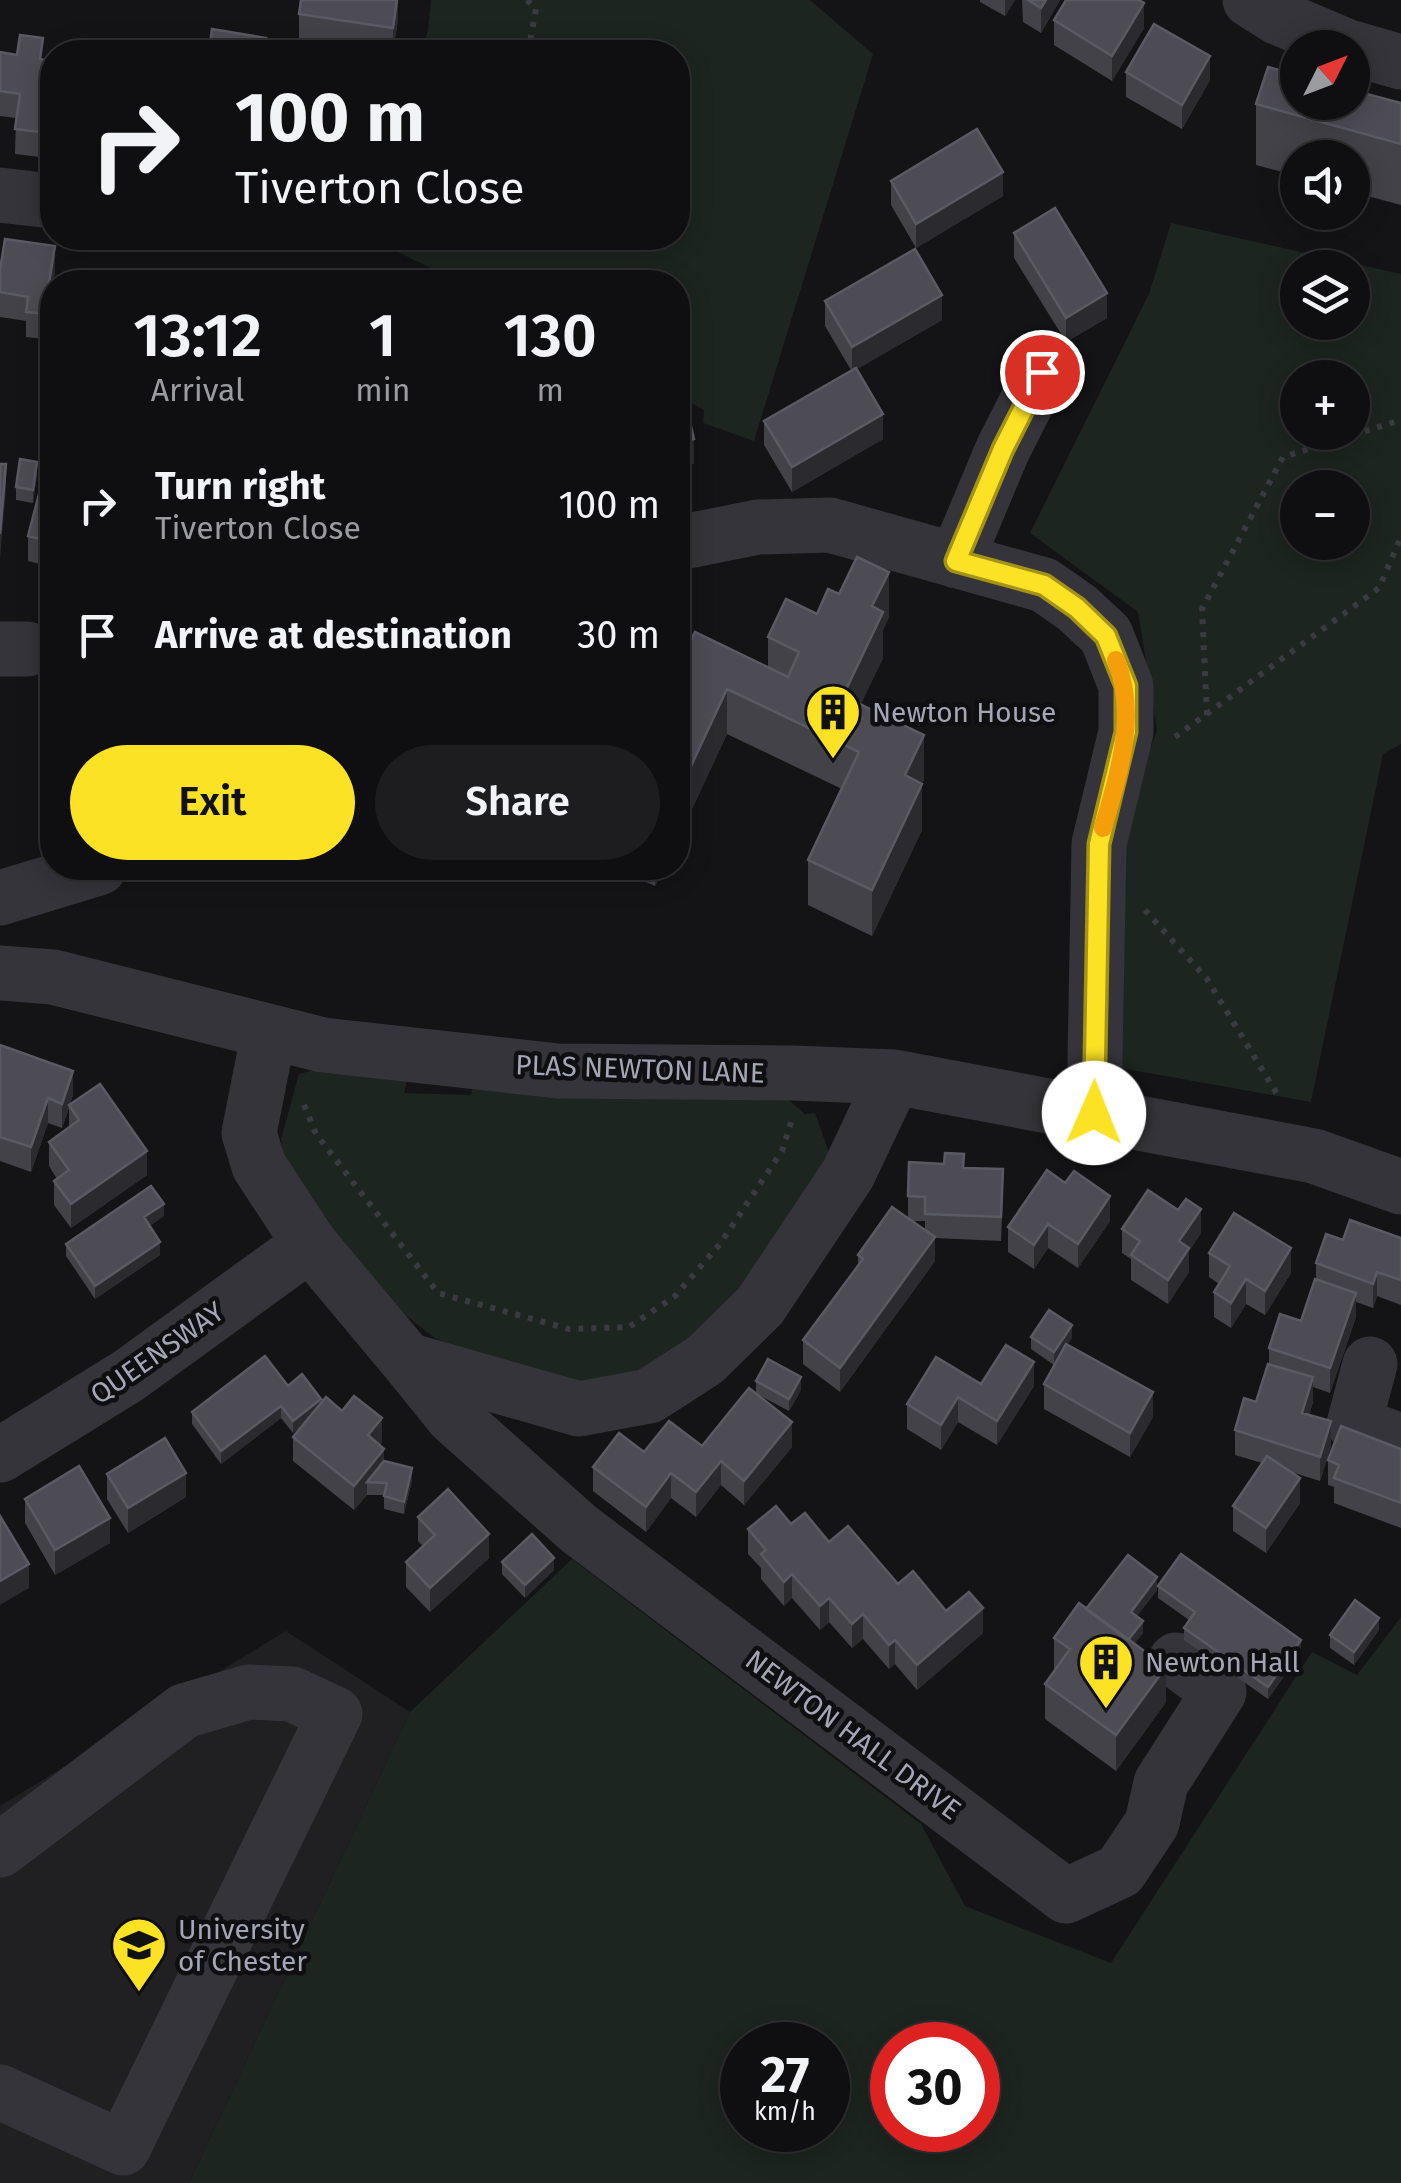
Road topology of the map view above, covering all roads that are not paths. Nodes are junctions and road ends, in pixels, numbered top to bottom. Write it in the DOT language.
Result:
graph roads {
  1 [pos="1250,0"];
  2 [pos="1307,30"];
  3 [pos="1370,53"];
  4 [pos="1401,62"];
  5 [pos="0,194"];
  6 [pos="40,199"];
  7 [pos="1042,372"];
  8 [pos="690,541"];
  9 [pos="956,561"];
  10 [pos="59,880"];
  11 [pos="0,898"];
  12 [pos="0,973"];
  13 [pos="269,1032"];
  14 [pos="894,1077"];
  15 [pos="1094,1113"];
  16 [pos="1397,1174"];
  17 [pos="310,1244"];
  18 [pos="407,1360"];
  19 [pos="1370,1364"];
  20 [pos="1401,1441"];
  21 [pos="0,1455"];
  22 [pos="1176,1660"];
  23 [pos="0,1850"];
  24 [pos="0,2092"];
  1 -- 2 [label="street"];
  3 -- 4 [label="street"];
  5 -- 6 [label="street"];
  7 -- 9 [label="street"];
  8 -- 9 [label="street"];
  9 -- 15 [label="street"];
  10 -- 11 [label="street"];
  12 -- 13 [label="street, PLAS NEWTON LANE"];
  13 -- 14 [label="street, PLAS NEWTON LANE"];
  13 -- 17 [label="street"];
  14 -- 15 [label="street, PLAS NEWTON LANE"];
  14 -- 18 [label="street"];
  15 -- 16 [label="street, PLAS NEWTON LANE"];
  17 -- 18 [label="street"];
  17 -- 21 [label="street, QUEENSWAY"];
  18 -- 22 [label="street, NEWTON HALL DRIVE"];
  19 -- 20 [label="street"];
  23 -- 24 [label="street"];
}
